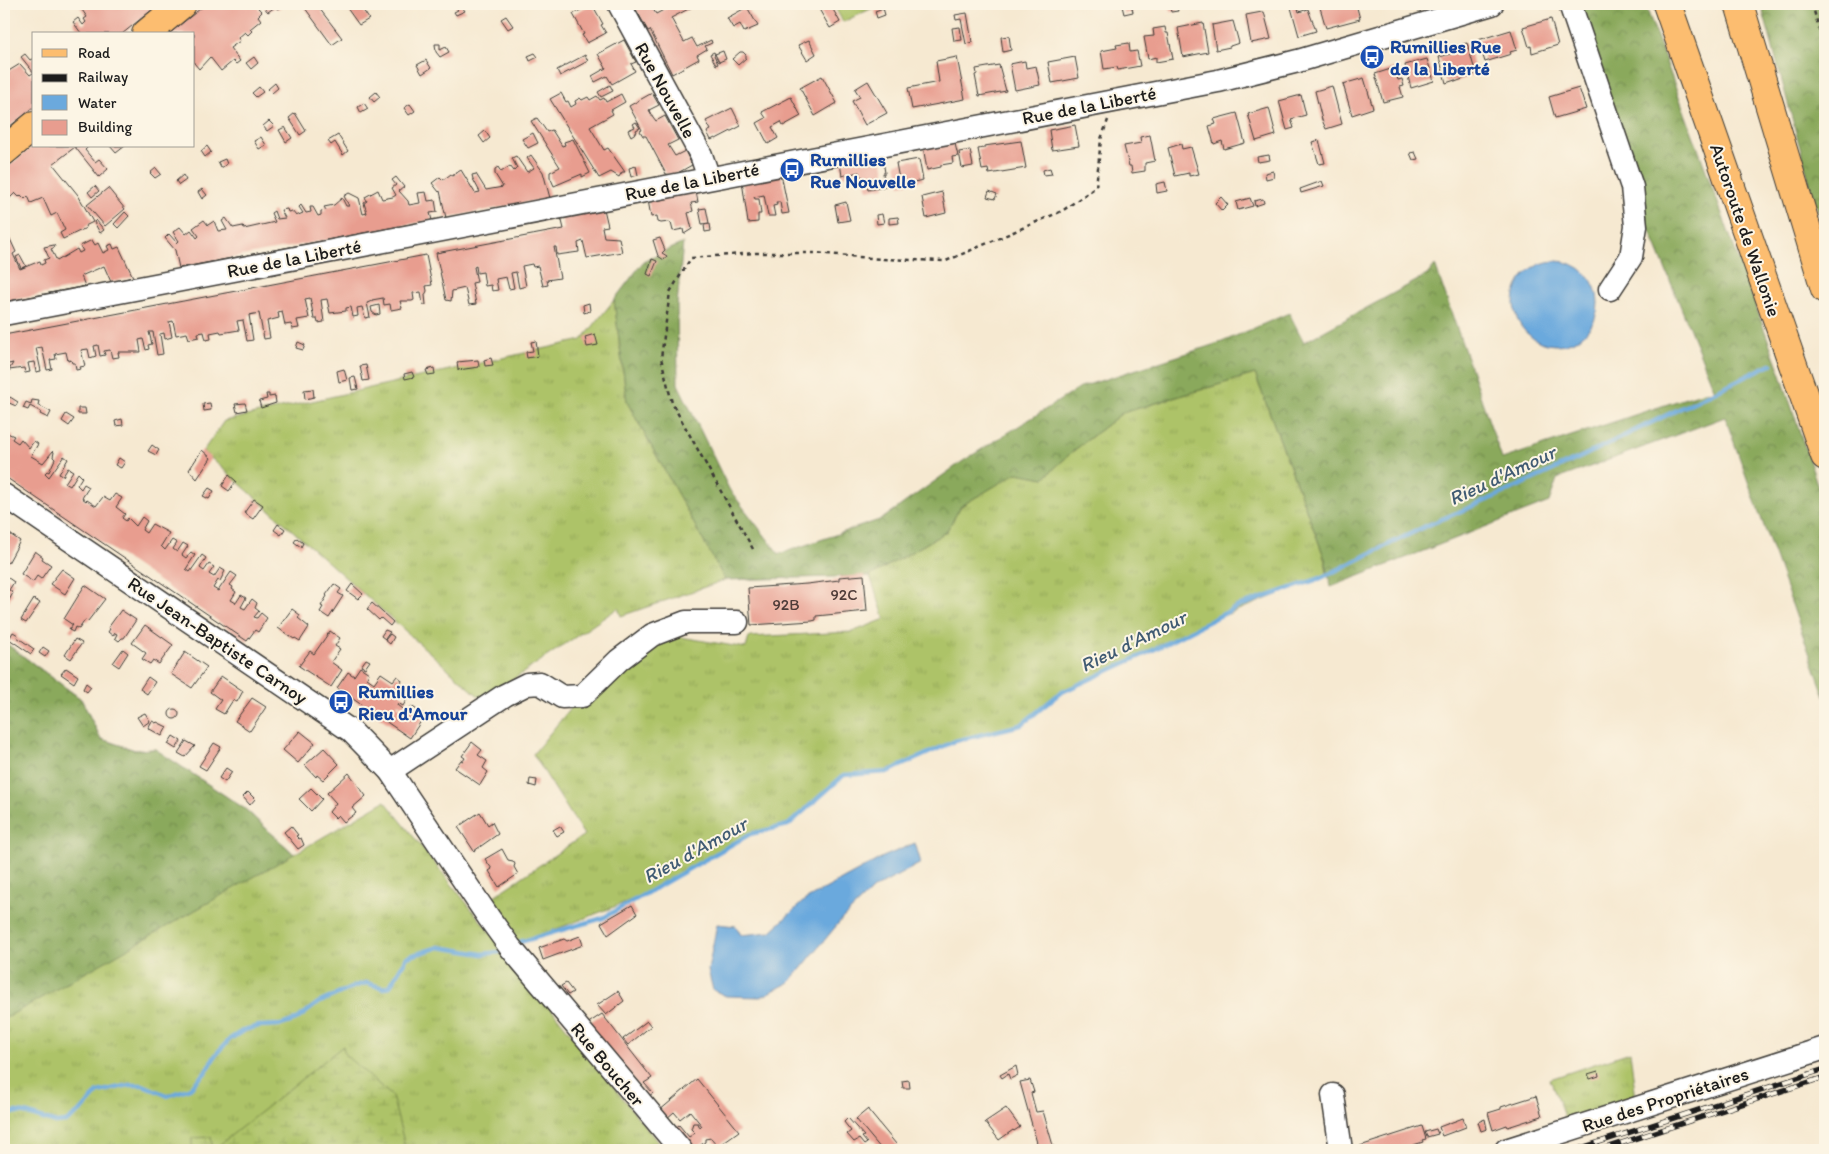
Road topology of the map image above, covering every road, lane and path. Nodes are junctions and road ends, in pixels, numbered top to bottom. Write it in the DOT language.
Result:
graph roads {
  1 [pos="182,4"];
  2 [pos="619,4"];
  3 [pos="1492,4"];
  4 [pos="1570,4"];
  5 [pos="1667,4"];
  6 [pos="1739,4"];
  7 [pos="1812,4"];
  8 [pos="148,32"];
  9 [pos="1825,49"];
  10 [pos="1108,102"];
  11 [pos="32,128"];
  12 [pos="4,150"];
  13 [pos="709,178"];
  14 [pos="1610,289"];
  15 [pos="1825,289"];
  16 [pos="4,314"];
  17 [pos="1825,456"];
  18 [pos="4,495"];
  19 [pos="754,548"];
  20 [pos="737,622"];
  21 [pos="390,771"];
  22 [pos="535,977"];
  23 [pos="1825,1048"];
  24 [pos="1333,1095"];
  25 [pos="680,1150"];
  26 [pos="1342,1150"];
  27 [pos="1506,1150"];
  1 -- 8 [label="main road"];
  2 -- 13 [label="street, Rue Nouvelle"];
  3 -- 10 [label="street, Rue de la Liberté"];
  4 -- 14 [label="street"];
  5 -- 17 [label="main road, Autoroute de Wallonie"];
  6 -- 15 [label="main road"];
  7 -- 9 [label="path"];
  10 -- 13 [label="street, Rue de la Liberté"];
  10 -- 19 [label="path"];
  11 -- 12 [label="main road"];
  13 -- 16 [label="street, Rue de la Liberté"];
  18 -- 21 [label="street, Rue Jean-Baptiste Carnoy"];
  20 -- 21 [label="street"];
  21 -- 22 [label="street, Rue Jean-Baptiste Carnoy"];
  22 -- 25 [label="street, Rue Boucher"];
  23 -- 27 [label="street, Rue des Propriétaires"];
  24 -- 26 [label="street"];
}
